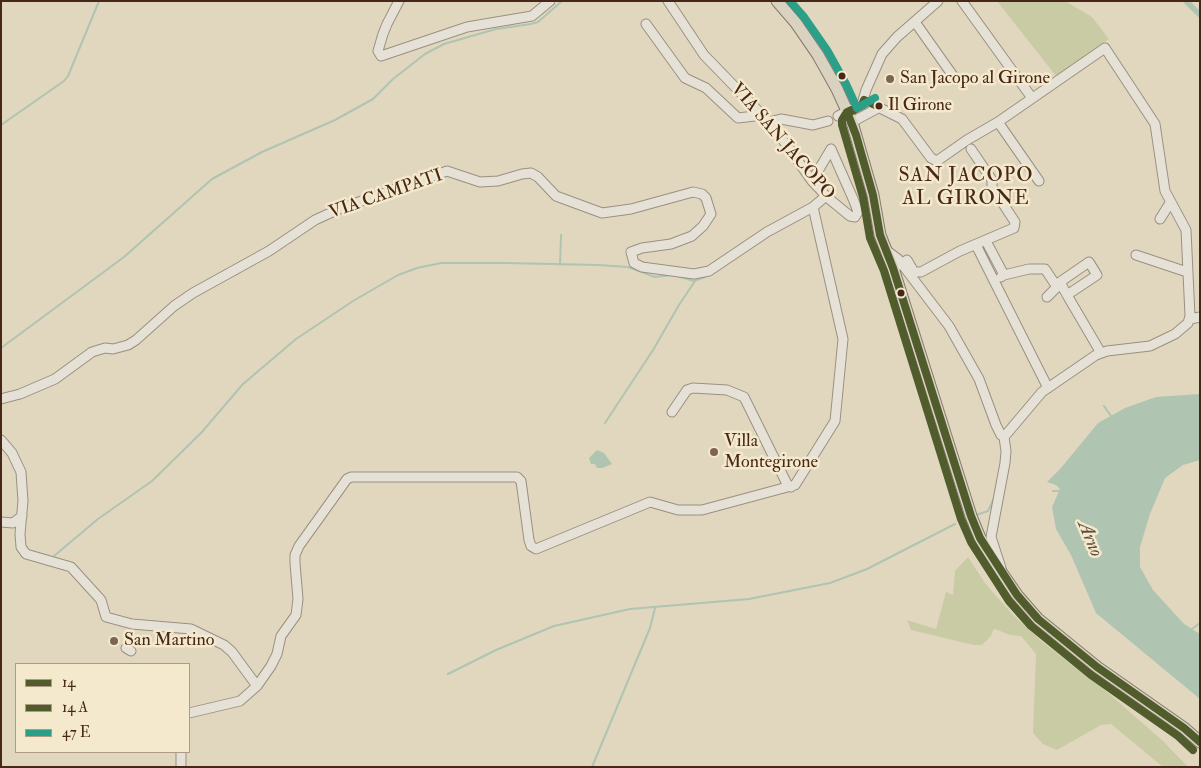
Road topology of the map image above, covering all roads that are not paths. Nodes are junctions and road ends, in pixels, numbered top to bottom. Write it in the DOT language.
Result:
graph roads {
  1 [pos="399,1"];
  2 [pos="550,1"];
  3 [pos="668,1"];
  4 [pos="777,1"];
  5 [pos="938,1"];
  6 [pos="962,1"];
  7 [pos="914,22"];
  8 [pos="646,24"];
  9 [pos="956,80"];
  10 [pos="864,96"];
  11 [pos="1032,98"];
  12 [pos="880,107"];
  13 [pos="846,117"];
  14 [pos="766,119"];
  15 [pos="828,121"];
  16 [pos="793,122"];
  17 [pos="998,122"];
  18 [pos="776,130"];
  19 [pos="971,149"];
  20 [pos="815,176"];
  21 [pos="1039,181"];
  22 [pos="826,196"];
  23 [pos="1170,203"];
  24 [pos="813,207"];
  25 [pos="1176,211"];
  26 [pos="986,241"];
  27 [pos="976,245"];
  28 [pos="1136,254"];
  29 [pos="897,266"];
  30 [pos="1188,272"];
  31 [pos="1004,275"];
  32 [pos="994,280"];
  33 [pos="1067,295"];
  34 [pos="1047,297"];
  35 [pos="1200,318"];
  36 [pos="1190,319"];
  37 [pos="1101,353"];
  38 [pos="1048,388"];
  39 [pos="1,399"];
  40 [pos="672,412"];
  41 [pos="1004,437"];
  42 [pos="1,440"];
  43 [pos="791,487"];
  44 [pos="22,516"];
  45 [pos="1,522"];
  46 [pos="13,523"];
  47 [pos="20,531"];
  48 [pos="1006,580"];
  49 [pos="101,600"];
  50 [pos="108,608"];
  51 [pos="256,686"];
  52 [pos="190,713"];
  53 [pos="1200,742"];
  54 [pos="181,753"];
  55 [pos="181,767"];
  1 -- 2 [label="street"];
  3 -- 14 [label="street, VIA SAN JACOPO"];
  4 -- 13 [label="main road"];
  5 -- 7 [label="street"];
  6 -- 11 [label="street"];
  7 -- 9 [label="street"];
  7 -- 10 [label="street"];
  8 -- 14 [label="street"];
  10 -- 12 [label="street"];
  10 -- 13 [label="street"];
  11 -- 17 [label="street"];
  11 -- 23 [label="street"];
  12 -- 13 [label="street"];
  12 -- 17 [label="street"];
  13 -- 29 [label="main road"];
  14 -- 16 [label="street"];
  14 -- 18 [label="street, VIA SAN JACOPO"];
  15 -- 16 [label="street"];
  16 -- 18 [label="street"];
  17 -- 21 [label="street"];
  18 -- 22 [label="street, VIA SAN JACOPO"];
  19 -- 26 [label="street"];
  20 -- 22 [label="street, VIA SAN JACOPO"];
  22 -- 24 [label="street, VIA CAMPATI"];
  23 -- 25 [label="street"];
  23 -- 25 [label="street"];
  24 -- 39 [label="street, VIA CAMPATI"];
  24 -- 43 [label="street"];
  25 -- 30 [label="street"];
  26 -- 27 [label="street"];
  26 -- 31 [label="street"];
  27 -- 29 [label="street"];
  27 -- 32 [label="street"];
  28 -- 30 [label="street"];
  29 -- 41 [label="street"];
  29 -- 48 [label="main road"];
  30 -- 36 [label="street"];
  31 -- 32 [label="street"];
  31 -- 34 [label="street"];
  32 -- 38 [label="street"];
  33 -- 37 [label="street"];
  35 -- 36 [label="street"];
  36 -- 37 [label="street"];
  37 -- 38 [label="street"];
  38 -- 41 [label="street"];
  40 -- 43 [label="street"];
  41 -- 48 [label="street"];
  42 -- 44 [label="street"];
  43 -- 51 [label="street"];
  44 -- 46 [label="street"];
  44 -- 47 [label="street"];
  45 -- 46 [label="street"];
  46 -- 47 [label="street"];
  47 -- 49 [label="street"];
  48 -- 53 [label="main road"];
  49 -- 50 [label="street"];
  49 -- 51 [label="street"];
  51 -- 52 [label="street"];
  54 -- 55 [label="street"];
}
